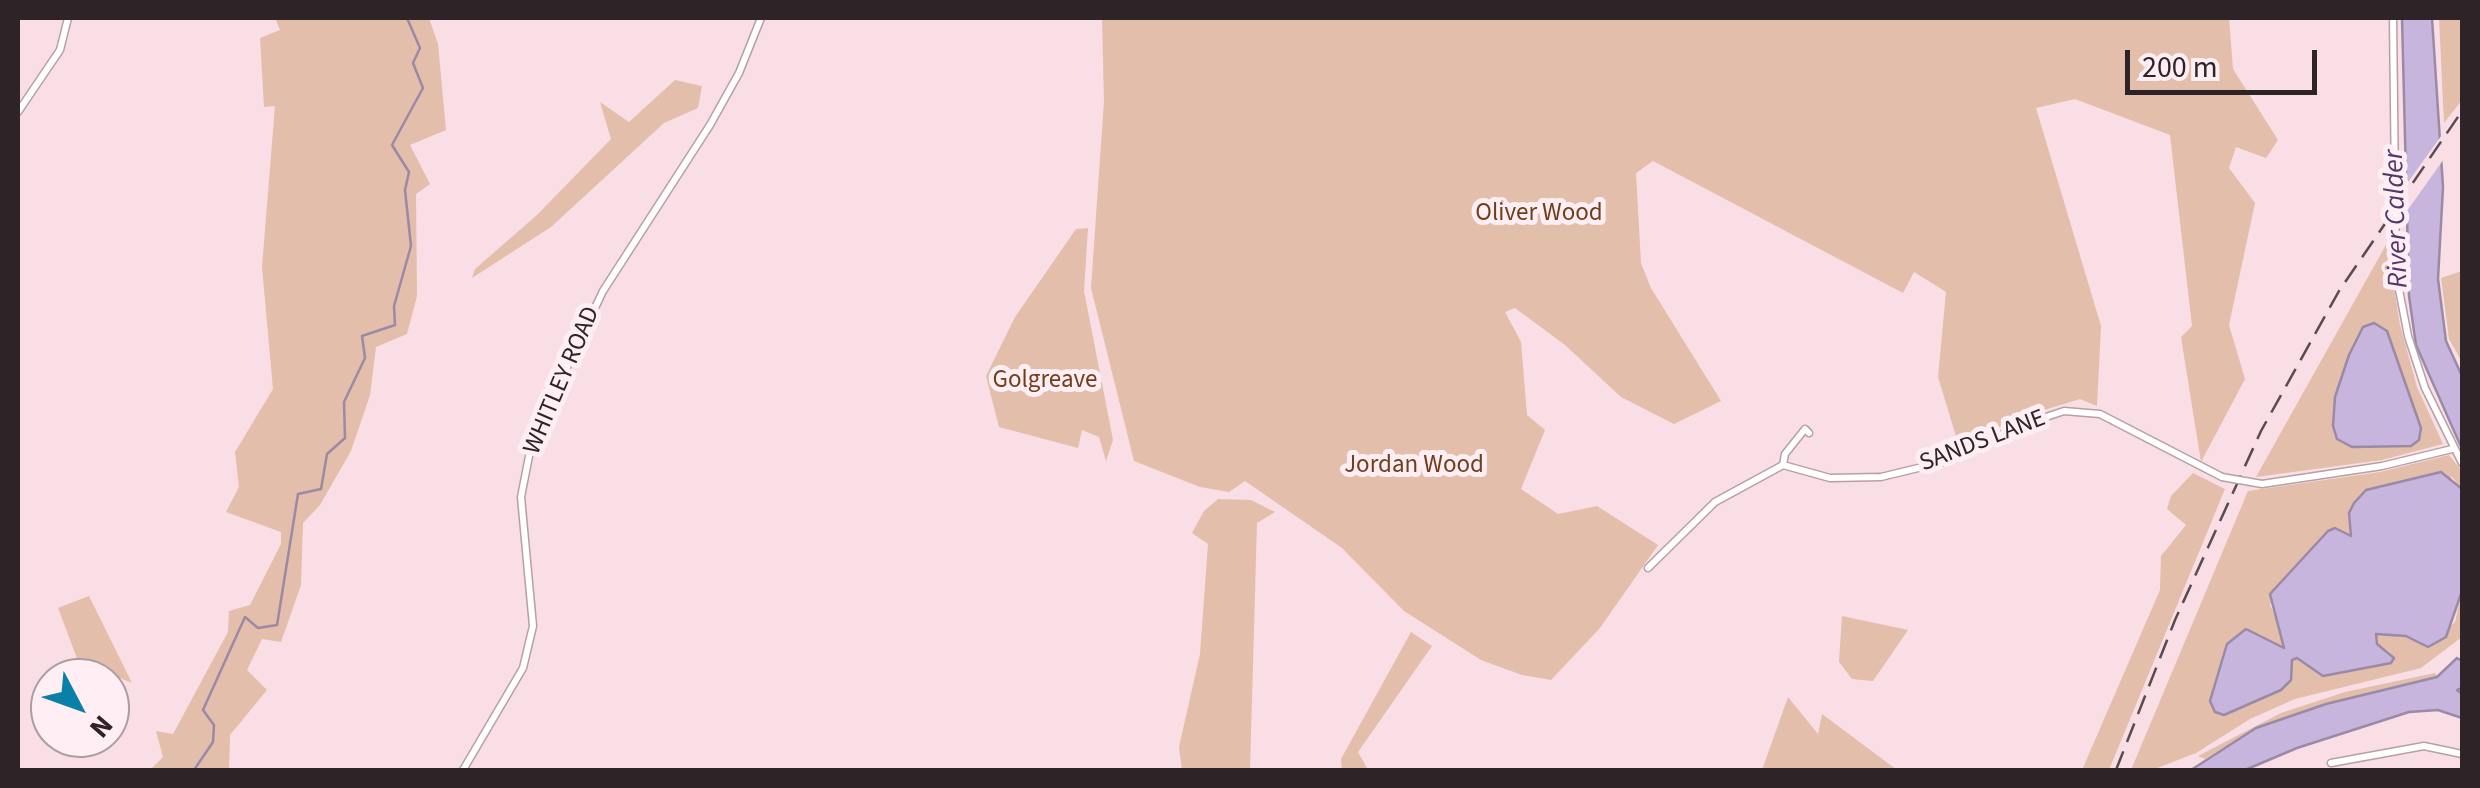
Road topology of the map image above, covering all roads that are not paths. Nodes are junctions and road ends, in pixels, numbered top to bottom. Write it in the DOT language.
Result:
graph roads {
  1 [pos="68,18"];
  2 [pos="761,18"];
  3 [pos="2393,18"];
  4 [pos="18,112"];
  5 [pos="1809,433"];
  6 [pos="2452,448"];
  7 [pos="2462,463"];
  8 [pos="1783,465"];
  9 [pos="1648,568"];
  10 [pos="2462,754"];
  11 [pos="2331,764"];
  12 [pos="463,770"];
  1 -- 4 [label="street"];
  2 -- 12 [label="street, WHITLEY ROAD"];
  3 -- 6 [label="street"];
  5 -- 8 [label="street"];
  6 -- 7 [label="street"];
  6 -- 8 [label="street, SANDS LANE, bridge"];
  8 -- 9 [label="street"];
  10 -- 11 [label="street"];
}
